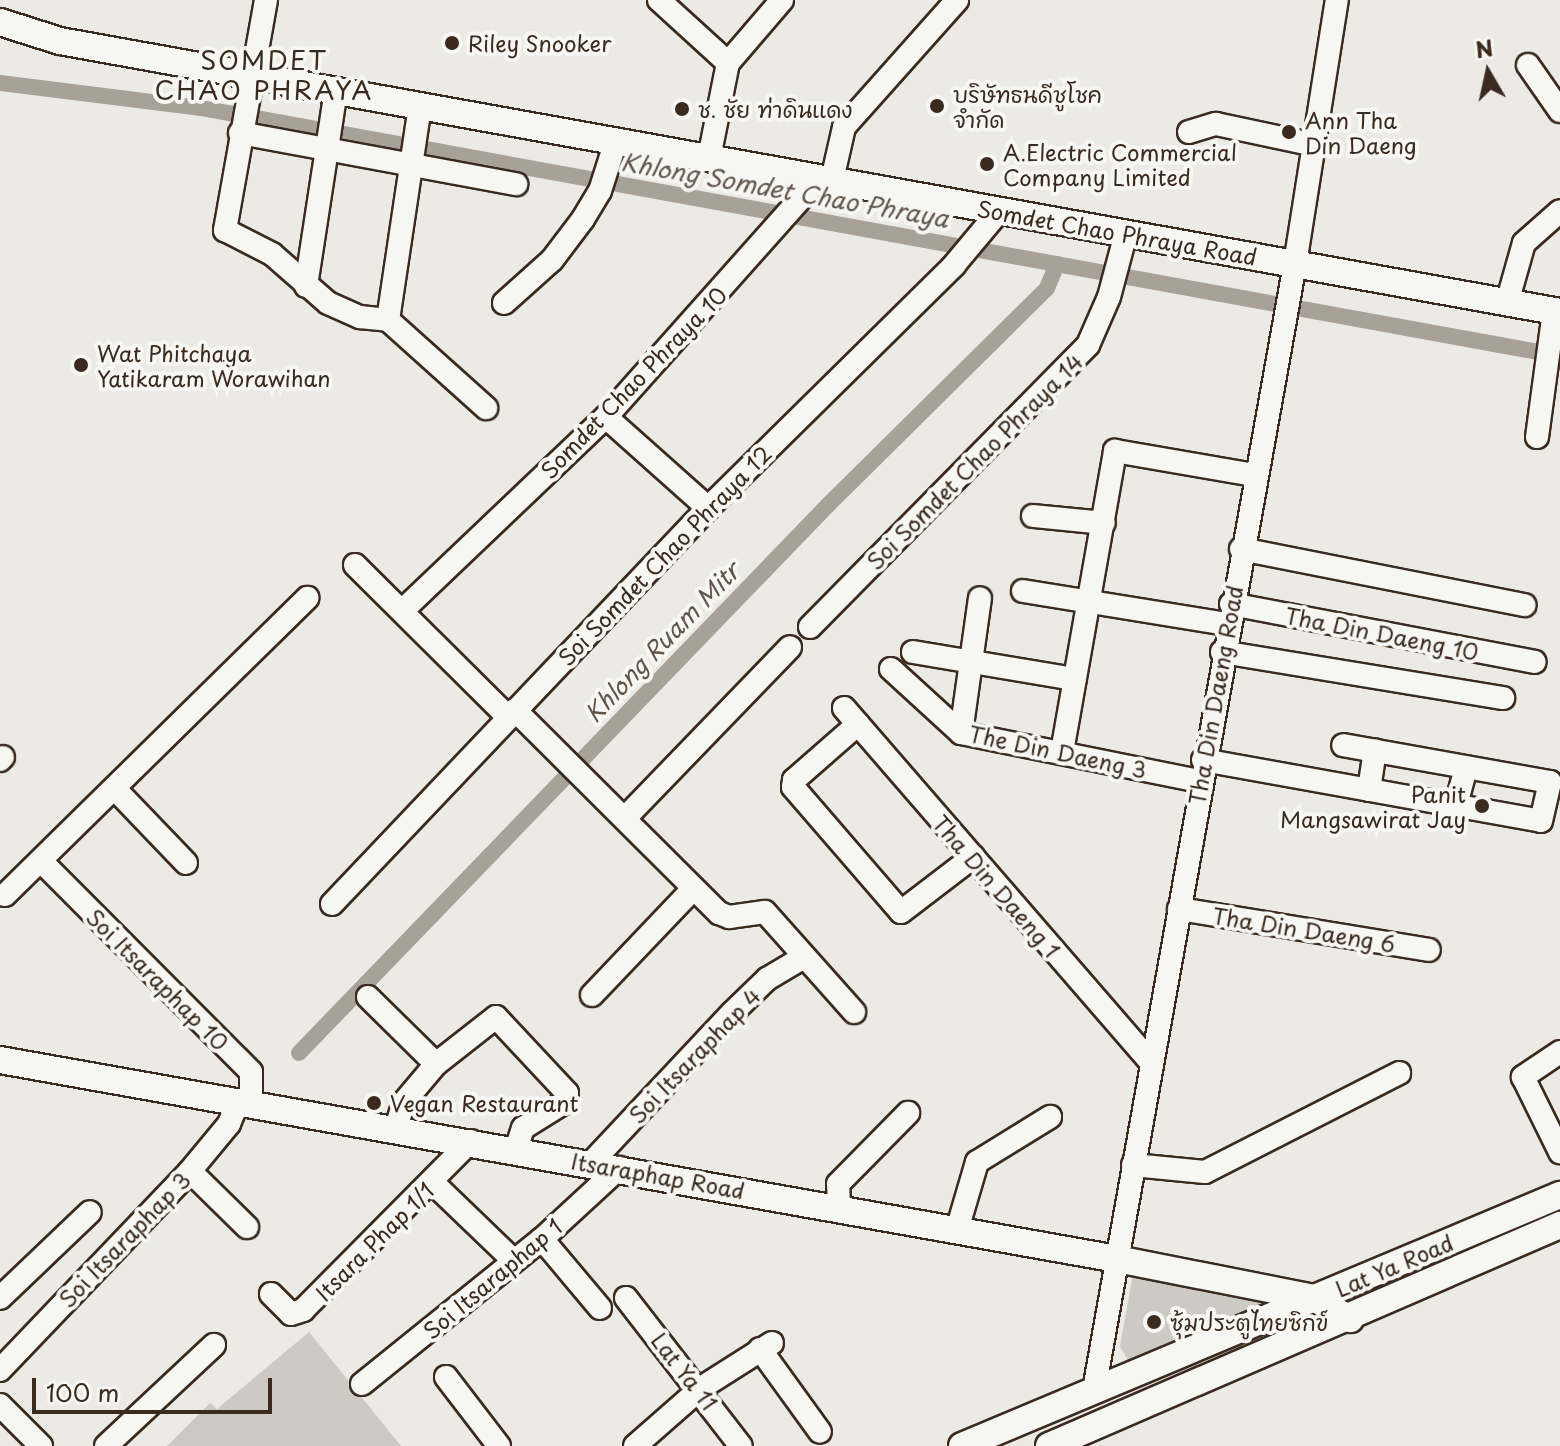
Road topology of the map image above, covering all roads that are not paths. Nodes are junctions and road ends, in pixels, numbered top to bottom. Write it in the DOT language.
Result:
graph roads {
  1 [pos="266,0"];
  2 [pos="659,0"];
  3 [pos="782,0"];
  4 [pos="957,0"];
  5 [pos="1337,0"];
  6 [pos="0,22"];
  7 [pos="0,40"];
  8 [pos="60,41"];
  9 [pos="728,63"];
  10 [pos="1528,65"];
  11 [pos="254,75"];
  12 [pos="334,102"];
  13 [pos="1560,111"];
  14 [pos="418,116"];
  15 [pos="243,121"];
  16 [pos="1189,132"];
  17 [pos="326,145"];
  18 [pos="1315,145"];
  19 [pos="613,152"];
  20 [pos="709,158"];
  21 [pos="410,160"];
  22 [pos="516,184"];
  23 [pos="819,185"];
  24 [pos="1000,210"];
  25 [pos="1560,211"];
  26 [pos="1123,243"];
  27 [pos="1292,275"];
  28 [pos="306,286"];
  29 [pos="504,303"];
  30 [pos="1507,303"];
  31 [pos="1557,312"];
  32 [pos="388,320"];
  33 [pos="486,408"];
  34 [pos="606,417"];
  35 [pos="1537,437"];
  36 [pos="1254,475"];
  37 [pos="708,508"];
  38 [pos="1033,516"];
  39 [pos="1104,523"];
  40 [pos="1241,549"];
  41 [pos="355,565"];
  42 [pos="1023,591"];
  43 [pos="307,598"];
  44 [pos="980,598"];
  45 [pos="1089,601"];
  46 [pos="1525,605"];
  47 [pos="403,610"];
  48 [pos="1229,614"];
  49 [pos="810,627"];
  50 [pos="790,647"];
  51 [pos="913,652"];
  52 [pos="1222,652"];
  53 [pos="972,660"];
  54 [pos="1534,662"];
  55 [pos="891,669"];
  56 [pos="1075,679"];
  57 [pos="1503,698"];
  58 [pos="512,714"];
  59 [pos="961,733"];
  60 [pos="1343,745"];
  61 [pos="1375,750"];
  62 [pos="1062,752"];
  63 [pos="1466,767"];
  64 [pos="1201,771"];
  65 [pos="116,790"];
  66 [pos="1369,790"];
  67 [pos="1456,805"];
  68 [pos="626,817"];
  69 [pos="973,857"];
  70 [pos="42,862"];
  71 [pos="186,863"];
  72 [pos="693,889"];
  73 [pos="5,895"];
  74 [pos="332,904"];
  75 [pos="1179,909"];
  76 [pos="1429,950"];
  77 [pos="804,957"];
  78 [pos="592,995"];
  79 [pos="368,997"];
  80 [pos="854,1012"];
  81 [pos="1560,1052"];
  82 [pos="0,1060"];
  83 [pos="1152,1063"];
  84 [pos="436,1064"];
  85 [pos="1399,1073"];
  86 [pos="244,1103"];
  87 [pos="908,1113"];
  88 [pos="1050,1117"];
  89 [pos="396,1128"];
  90 [pos="471,1141"];
  91 [pos="516,1149"];
  92 [pos="1560,1152"];
  93 [pos="591,1163"];
  94 [pos="1133,1165"];
  95 [pos="619,1168"];
  96 [pos="190,1171"];
  97 [pos="433,1183"];
  98 [pos="1560,1195"];
  99 [pos="839,1208"];
  100 [pos="90,1212"];
  101 [pos="1560,1225"];
  102 [pos="247,1227"];
  103 [pos="957,1230"];
  104 [pos="542,1239"];
  105 [pos="1117,1259"];
  106 [pos="514,1261"];
  107 [pos="271,1294"];
  108 [pos="0,1298"];
  109 [pos="626,1298"];
  110 [pos="1314,1298"];
  111 [pos="600,1308"];
  112 [pos="1350,1319"];
  113 [pos="214,1345"];
  114 [pos="0,1370"];
  115 [pos="446,1377"];
  116 [pos="362,1384"];
  117 [pos="701,1388"];
  118 [pos="1094,1390"];
  119 [pos="4,1417"];
  120 [pos="1092,1428"];
  121 [pos="820,1432"];
  122 [pos="41,1446"];
  123 [pos="106,1446"];
  124 [pos="499,1446"];
  125 [pos="635,1446"];
  126 [pos="741,1446"];
  127 [pos="962,1446"];
  128 [pos="1049,1446"];
  1 -- 11 [label="street"];
  2 -- 9 [label="street"];
  3 -- 9 [label="street"];
  4 -- 23 [label="street"];
  5 -- 18 [label="street, Tha Din Daeng Road"];
  6 -- 8 [label="main road, Somdet Chao Phraya Road"];
  7 -- 8 [label="main road, Somdet Chao Phraya Road"];
  8 -- 11 [label="main road, Somdet Chao Phraya Road"];
  9 -- 20 [label="street"];
  10 -- 13 [label="street"];
  11 -- 12 [label="main road, Somdet Chao Phraya Road"];
  11 -- 15 [label="street"];
  12 -- 14 [label="main road, Somdet Chao Phraya Road"];
  12 -- 17 [label="street"];
  14 -- 19 [label="main road, Somdet Chao Phraya Road"];
  14 -- 21 [label="street"];
  15 -- 17 [label="street"];
  15 -- 28 [label="street"];
  16 -- 18 [label="street"];
  17 -- 21 [label="street"];
  17 -- 28 [label="street"];
  18 -- 27 [label="street, Tha Din Daeng Road"];
  19 -- 20 [label="main road, Somdet Chao Phraya Road"];
  19 -- 29 [label="street"];
  20 -- 23 [label="main road, Somdet Chao Phraya Road"];
  21 -- 22 [label="street"];
  21 -- 32 [label="street"];
  23 -- 24 [label="main road, Somdet Chao Phraya Road"];
  23 -- 34 [label="street, Somdet Chao Phraya 10"];
  24 -- 26 [label="main road, Somdet Chao Phraya Road"];
  24 -- 37 [label="street, Soi Somdet Chao Phraya 12"];
  25 -- 30 [label="street"];
  26 -- 27 [label="main road, Somdet Chao Phraya Road"];
  26 -- 49 [label="street, Soi Somdet Chao Phraya 14"];
  27 -- 30 [label="main road, Somdet Chao Phraya Road"];
  27 -- 36 [label="street, Tha Din Daeng Road"];
  28 -- 32 [label="street"];
  30 -- 31 [label="main road, Somdet Chao Phraya Road"];
  31 -- 35 [label="street"];
  32 -- 33 [label="street"];
  34 -- 37 [label="street"];
  34 -- 47 [label="street, Somdet Chao Phraya 10"];
  36 -- 39 [label="street"];
  36 -- 40 [label="street, Tha Din Daeng Road"];
  37 -- 58 [label="street, Soi Somdet Chao Phraya 12"];
  38 -- 39 [label="street"];
  39 -- 45 [label="street"];
  40 -- 46 [label="street"];
  40 -- 48 [label="street, Tha Din Daeng Road"];
  41 -- 47 [label="street"];
  42 -- 45 [label="street, Tha Din Daeng 10"];
  43 -- 65 [label="street"];
  44 -- 53 [label="street"];
  45 -- 48 [label="street, Tha Din Daeng 10"];
  45 -- 56 [label="street"];
  47 -- 58 [label="street"];
  48 -- 52 [label="street, Tha Din Daeng Road"];
  48 -- 54 [label="street, Tha Din Daeng 10"];
  50 -- 68 [label="street"];
  51 -- 53 [label="street"];
  52 -- 57 [label="street"];
  52 -- 64 [label="street, Tha Din Daeng Road"];
  53 -- 56 [label="street"];
  53 -- 59 [label="street"];
  55 -- 59 [label="street, The Din Daeng 3"];
  56 -- 62 [label="street"];
  58 -- 68 [label="street"];
  58 -- 74 [label="street, Soi Somdet Chao Phraya 12"];
  59 -- 62 [label="street, The Din Daeng 3"];
  60 -- 61 [label="street"];
  61 -- 63 [label="street"];
  61 -- 66 [label="street"];
  62 -- 64 [label="street, The Din Daeng 3"];
  63 -- 67 [label="street"];
  63 -- 67 [label="street, The Din Daeng 3"];
  64 -- 66 [label="street, The Din Daeng 3"];
  64 -- 75 [label="street, Tha Din Daeng Road"];
  65 -- 70 [label="street"];
  65 -- 71 [label="street"];
  66 -- 67 [label="street, The Din Daeng 3"];
  68 -- 72 [label="street"];
  69 -- 69 [label="street, Tha Din Daeng 1"];
  69 -- 83 [label="street, Tha Din Daeng 1"];
  70 -- 73 [label="street"];
  70 -- 86 [label="street, Soi Itsaraphap 10"];
  72 -- 77 [label="street"];
  72 -- 78 [label="street"];
  75 -- 76 [label="street, Tha Din Daeng 6"];
  75 -- 83 [label="street, Tha Din Daeng Road"];
  77 -- 80 [label="street"];
  77 -- 93 [label="street, Soi Itsaraphap 4"];
  79 -- 84 [label="street"];
  81 -- 92 [label="street"];
  82 -- 86 [label="main road, Itsaraphap Road"];
  83 -- 94 [label="street, Tha Din Daeng Road"];
  84 -- 89 [label="street"];
  84 -- 91 [label="street"];
  85 -- 94 [label="street"];
  86 -- 89 [label="main road, Itsaraphap Road"];
  86 -- 96 [label="street, Soi Itsaraphap 3"];
  87 -- 99 [label="street"];
  88 -- 103 [label="street"];
  89 -- 90 [label="main road, Itsaraphap Road"];
  90 -- 91 [label="main road, Itsaraphap Road"];
  90 -- 97 [label="street, Itsara Phap 1/1"];
  91 -- 93 [label="main road, Itsaraphap Road"];
  93 -- 95 [label="main road, Itsaraphap Road"];
  94 -- 105 [label="street, Tha Din Daeng Road"];
  95 -- 99 [label="main road, Itsaraphap Road"];
  95 -- 104 [label="street, Soi Itsaraphap 1"];
  96 -- 102 [label="street"];
  96 -- 114 [label="street, Soi Itsaraphap 3"];
  97 -- 106 [label="street"];
  97 -- 107 [label="street, Itsara Phap 1/1"];
  98 -- 110 [label="main road, Lat Ya Road"];
  99 -- 103 [label="main road, Itsaraphap Road"];
  100 -- 108 [label="street"];
  101 -- 112 [label="main road, Lat Ya Road"];
  103 -- 105 [label="main road, Itsaraphap Road"];
  104 -- 106 [label="street, Soi Itsaraphap 1"];
  104 -- 111 [label="street"];
  105 -- 110 [label="main road, Itsaraphap Road"];
  105 -- 118 [label="street, Tha Din Daeng Road"];
  106 -- 116 [label="street, Soi Itsaraphap 1"];
  109 -- 117 [label="street, Lat Ya 11"];
  110 -- 112 [label="main road"];
  110 -- 118 [label="main road, Lat Ya Road"];
  112 -- 120 [label="main road, Lat Ya Road"];
  113 -- 123 [label="street"];
  115 -- 124 [label="street"];
  117 -- 121 [label="street"];
  117 -- 125 [label="street"];
  117 -- 126 [label="street, Lat Ya 11"];
  118 -- 120 [label="main road"];
  118 -- 127 [label="main road, Lat Ya Road"];
  119 -- 122 [label="street"];
  120 -- 128 [label="main road, Lat Ya Road"];
}
